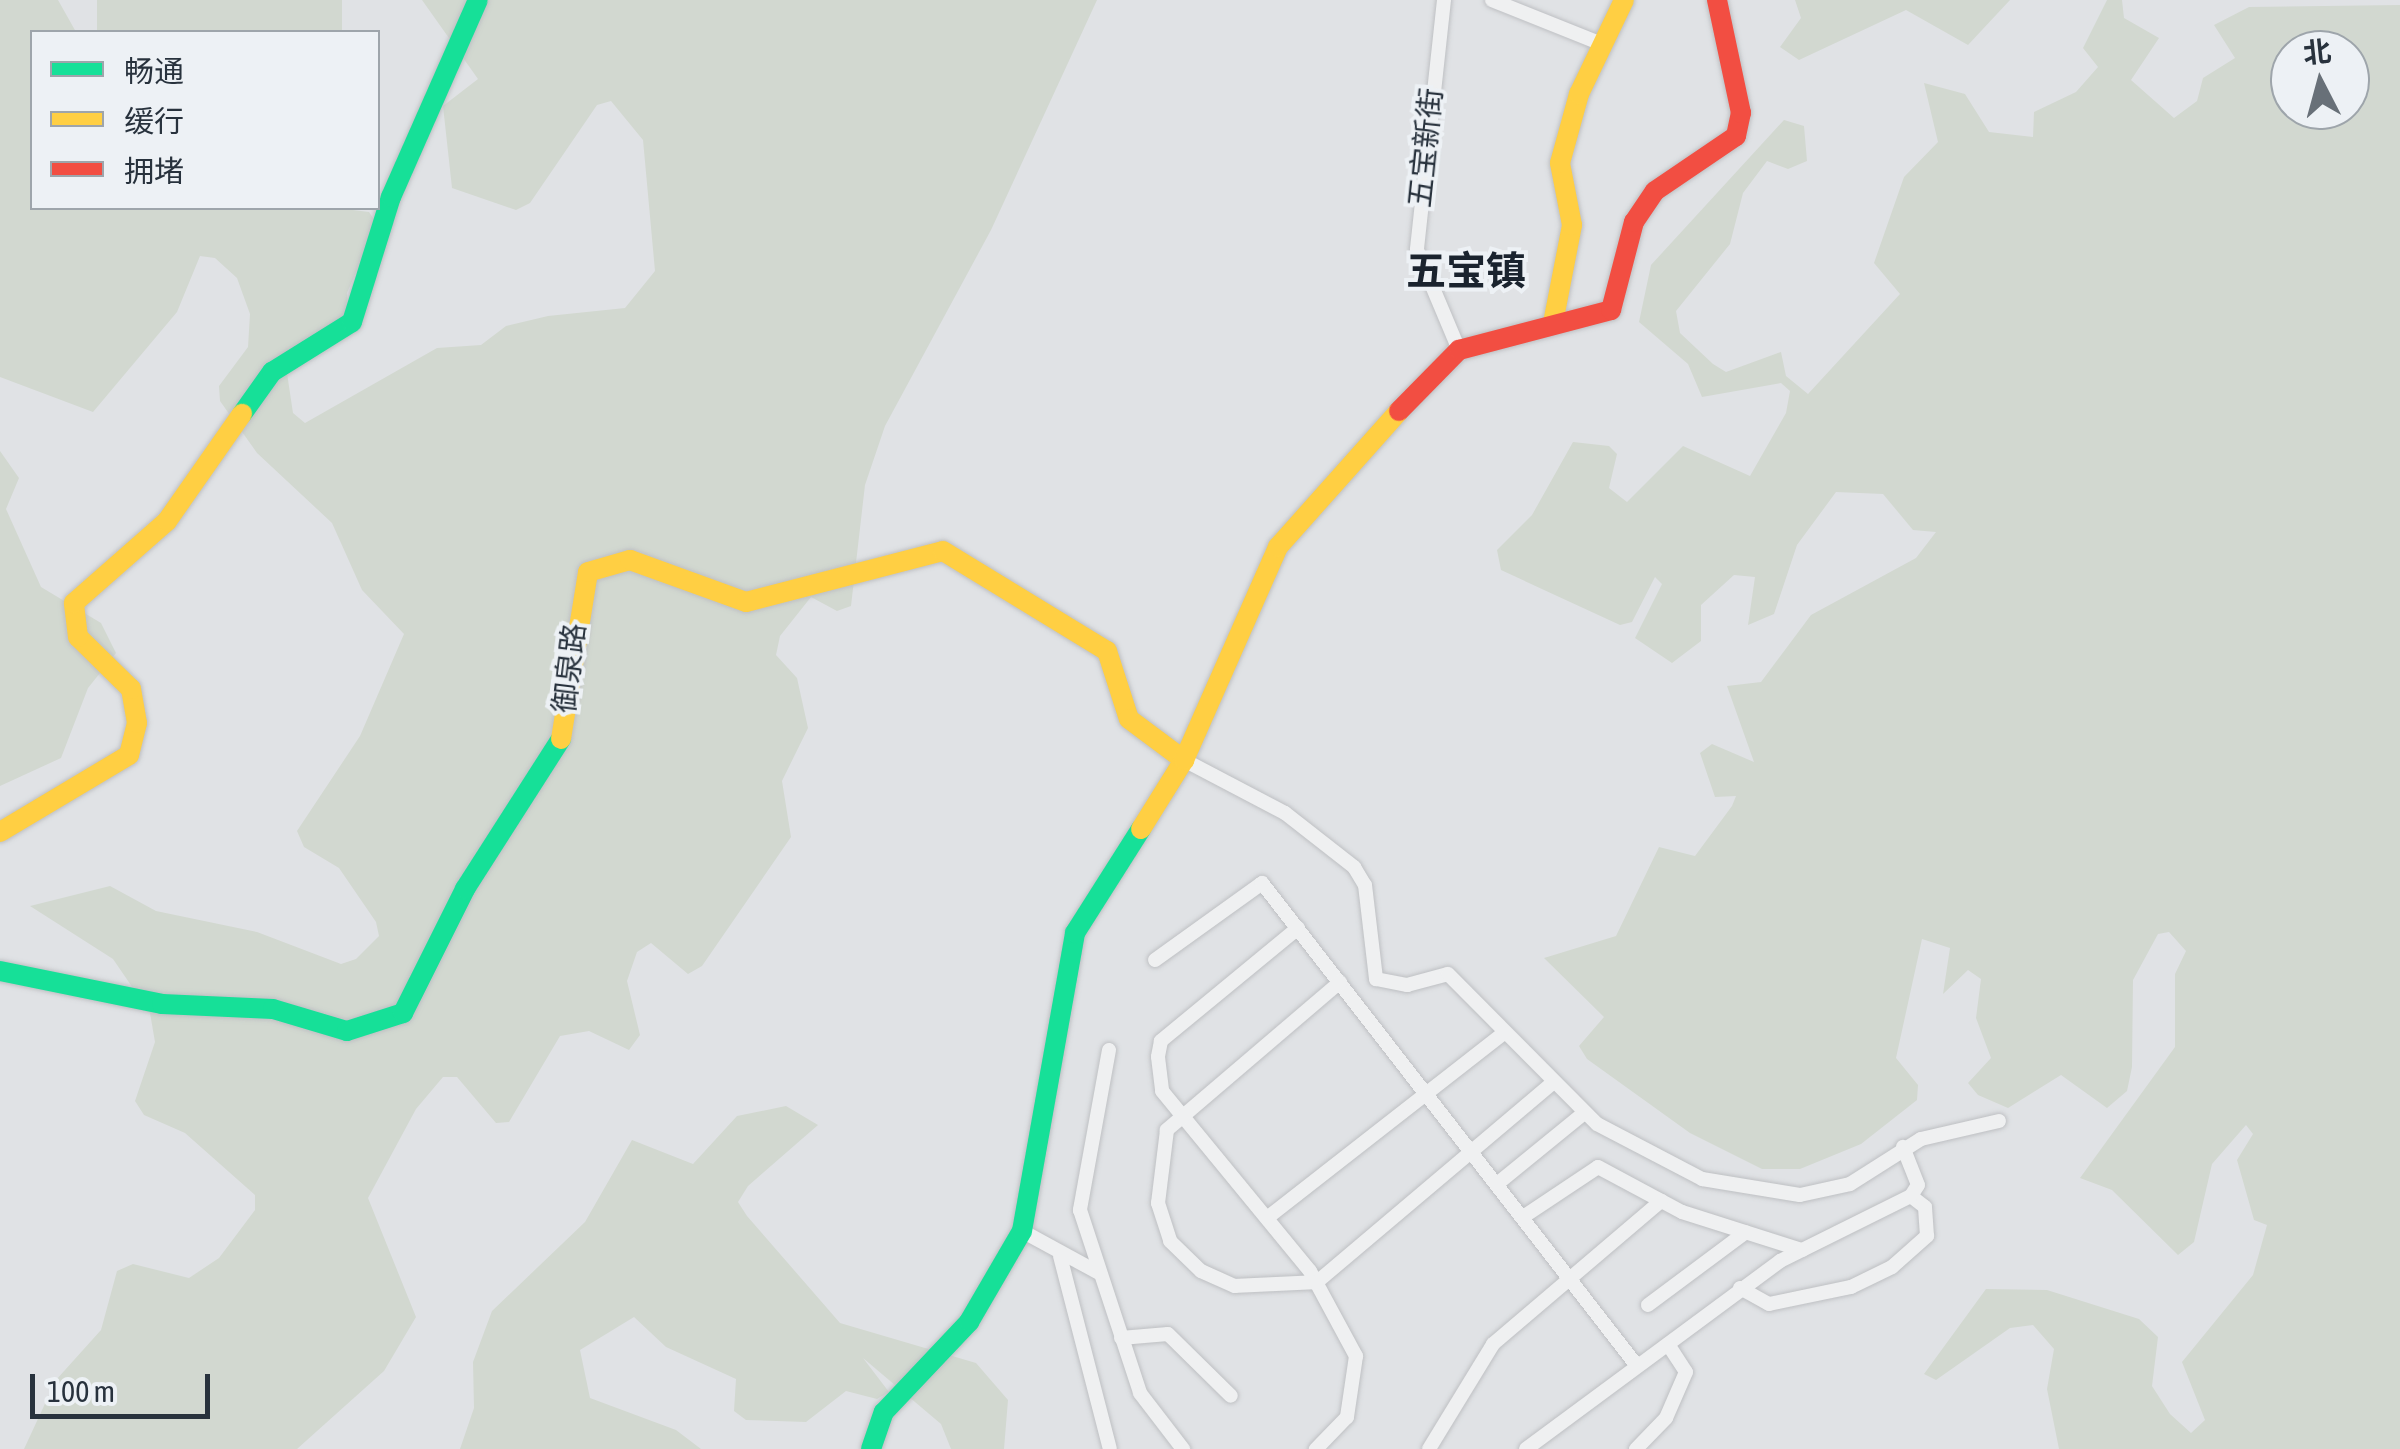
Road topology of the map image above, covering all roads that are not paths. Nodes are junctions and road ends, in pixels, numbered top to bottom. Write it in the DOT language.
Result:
graph roads {
  1 [pos="478,0"];
  2 [pos="1444,0"];
  3 [pos="1492,0"];
  4 [pos="1624,0"];
  5 [pos="1717,0"];
  6 [pos="1602,44"];
  7 [pos="1553,323"];
  8 [pos="1458,350"];
  9 [pos="1184,760"];
  10 [pos="0,832"];
  11 [pos="1298,928"];
  12 [pos="1155,960"];
  13 [pos="0,971"];
  14 [pos="1340,982"];
  15 [pos="1504,1033"];
  16 [pos="1109,1050"];
  17 [pos="1550,1085"];
  18 [pos="1426,1093"];
  19 [pos="1180,1112"];
  20 [pos="1584,1113"];
  21 [pos="1998,1121"];
  22 [pos="1903,1147"];
  23 [pos="1470,1149"];
  24 [pos="1498,1184"];
  25 [pos="1912,1196"];
  26 [pos="1662,1201"];
  27 [pos="1524,1217"];
  28 [pos="1267,1218"];
  29 [pos="1022,1230"];
  30 [pos="1746,1232"];
  31 [pos="1802,1250"];
  32 [pos="1060,1256"];
  33 [pos="1571,1270"];
  34 [pos="1099,1274"];
  35 [pos="1317,1282"];
  36 [pos="1740,1288"];
  37 [pos="1648,1305"];
  38 [pos="1121,1338"];
  39 [pos="1668,1344"];
  40 [pos="1634,1362"];
  41 [pos="1230,1396"];
  42 [pos="871,1449"];
  43 [pos="1110,1449"];
  44 [pos="1183,1449"];
  45 [pos="1316,1449"];
  46 [pos="1428,1449"];
  47 [pos="1526,1449"];
  48 [pos="1636,1449"];
  1 -- 10 [label="street"];
  2 -- 8 [label="street, 五宝新街"];
  3 -- 6 [label="street"];
  4 -- 6 [label="street"];
  5 -- 7 [label="street"];
  6 -- 7 [label="street"];
  7 -- 8 [label="street"];
  8 -- 9 [label="street"];
  9 -- 13 [label="street, 御泉路"];
  9 -- 15 [label="street"];
  9 -- 29 [label="street"];
  11 -- 12 [label="street"];
  11 -- 14 [label="street"];
  11 -- 19 [label="street"];
  14 -- 18 [label="street"];
  14 -- 19 [label="street"];
  15 -- 17 [label="street"];
  15 -- 18 [label="street"];
  16 -- 34 [label="street"];
  17 -- 20 [label="street"];
  17 -- 23 [label="street"];
  18 -- 23 [label="street"];
  18 -- 28 [label="street"];
  19 -- 28 [label="street"];
  19 -- 35 [label="street"];
  20 -- 22 [label="street"];
  20 -- 24 [label="street"];
  21 -- 22 [label="street"];
  22 -- 25 [label="street"];
  23 -- 24 [label="street"];
  23 -- 35 [label="street"];
  24 -- 27 [label="street"];
  25 -- 31 [label="street"];
  25 -- 36 [label="street"];
  26 -- 27 [label="street"];
  26 -- 30 [label="street"];
  26 -- 33 [label="street"];
  27 -- 33 [label="street"];
  28 -- 35 [label="street"];
  29 -- 32 [label="street"];
  29 -- 42 [label="street"];
  30 -- 31 [label="street"];
  30 -- 37 [label="street"];
  31 -- 36 [label="street"];
  32 -- 34 [label="street"];
  32 -- 43 [label="street"];
  33 -- 40 [label="street"];
  33 -- 46 [label="street"];
  34 -- 38 [label="street"];
  35 -- 45 [label="street"];
  36 -- 39 [label="street"];
  38 -- 41 [label="street"];
  38 -- 44 [label="street"];
  39 -- 40 [label="street"];
  39 -- 48 [label="street"];
  40 -- 47 [label="street"];
}
